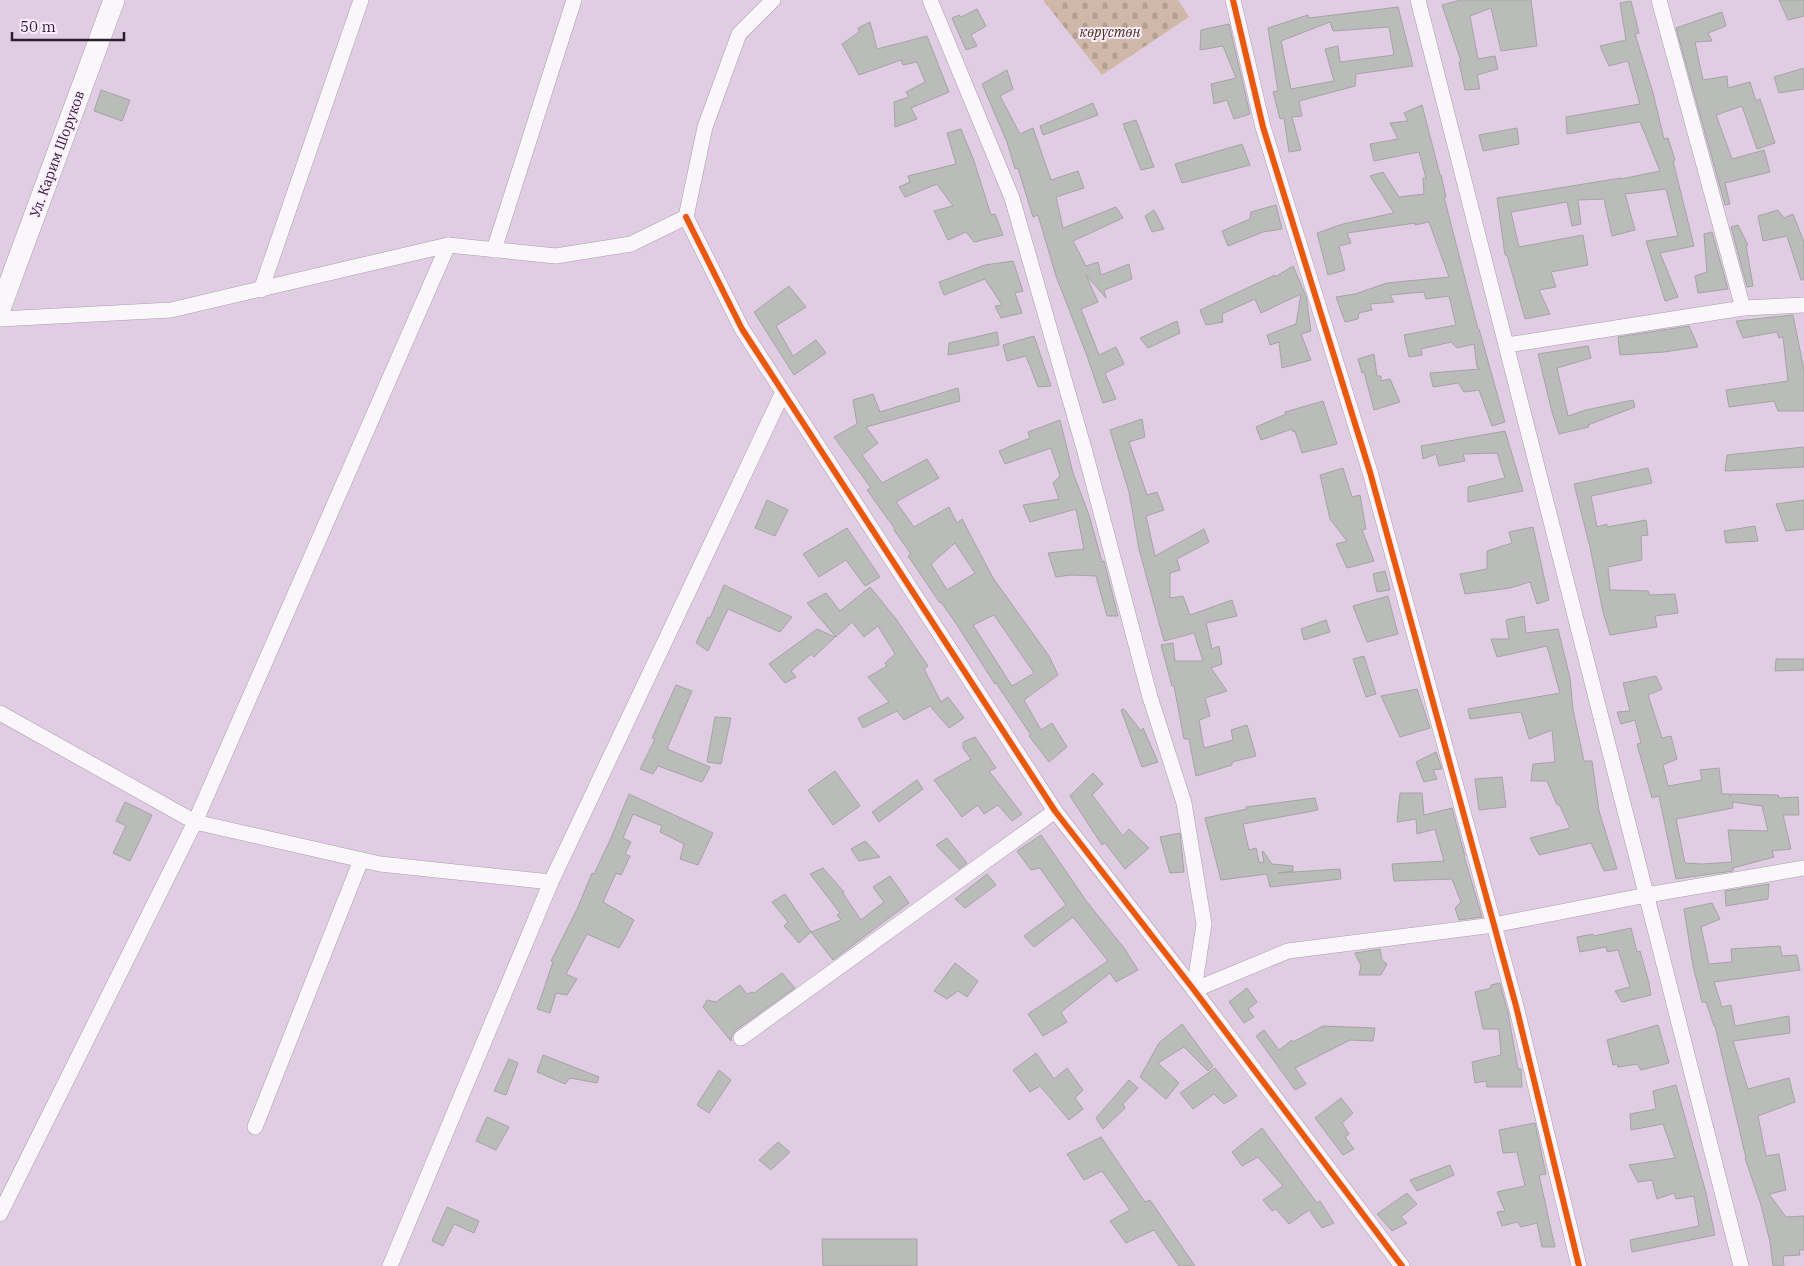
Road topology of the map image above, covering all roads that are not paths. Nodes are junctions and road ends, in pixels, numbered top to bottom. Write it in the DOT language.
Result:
graph roads {
  1 [pos="114,0"];
  2 [pos="361,0"];
  3 [pos="574,0"];
  4 [pos="773,0"];
  5 [pos="930,0"];
  6 [pos="1234,0"];
  7 [pos="1418,0"];
  8 [pos="1660,0"];
  9 [pos="686,217"];
  10 [pos="448,245"];
  11 [pos="494,250"];
  12 [pos="261,290"];
  13 [pos="1804,307"];
  14 [pos="1744,308"];
  15 [pos="0,309"];
  16 [pos="0,319"];
  17 [pos="1506,345"];
  18 [pos="783,392"];
  19 [pos="0,713"];
  20 [pos="1055,811"];
  21 [pos="195,822"];
  22 [pos="361,860"];
  23 [pos="1804,868"];
  24 [pos="551,882"];
  25 [pos="1647,895"];
  26 [pos="1494,925"];
  27 [pos="1194,990"];
  28 [pos="741,1038"];
  29 [pos="255,1128"];
  30 [pos="0,1214"];
  31 [pos="390,1266"];
  32 [pos="1402,1266"];
  33 [pos="1578,1266"];
  34 [pos="1741,1266"];
  1 -- 15 [label="street, Ул. Карим Шоруков"];
  2 -- 12 [label="street"];
  3 -- 11 [label="street"];
  4 -- 9 [label="street"];
  5 -- 27 [label="street"];
  6 -- 26 [label="street"];
  7 -- 17 [label="street"];
  8 -- 14 [label="street"];
  9 -- 11 [label="street"];
  9 -- 18 [label="street"];
  10 -- 11 [label="street"];
  10 -- 12 [label="street"];
  10 -- 21 [label="street"];
  12 -- 16 [label="street"];
  13 -- 14 [label="street"];
  14 -- 17 [label="street"];
  17 -- 25 [label="street"];
  18 -- 20 [label="street"];
  18 -- 24 [label="street"];
  19 -- 21 [label="street"];
  20 -- 27 [label="street"];
  20 -- 28 [label="street"];
  21 -- 22 [label="street"];
  21 -- 30 [label="street"];
  22 -- 24 [label="street"];
  22 -- 29 [label="street"];
  23 -- 25 [label="street"];
  24 -- 31 [label="street"];
  25 -- 26 [label="street"];
  25 -- 34 [label="street"];
  26 -- 27 [label="street"];
  26 -- 33 [label="street"];
  27 -- 32 [label="street"];
}
